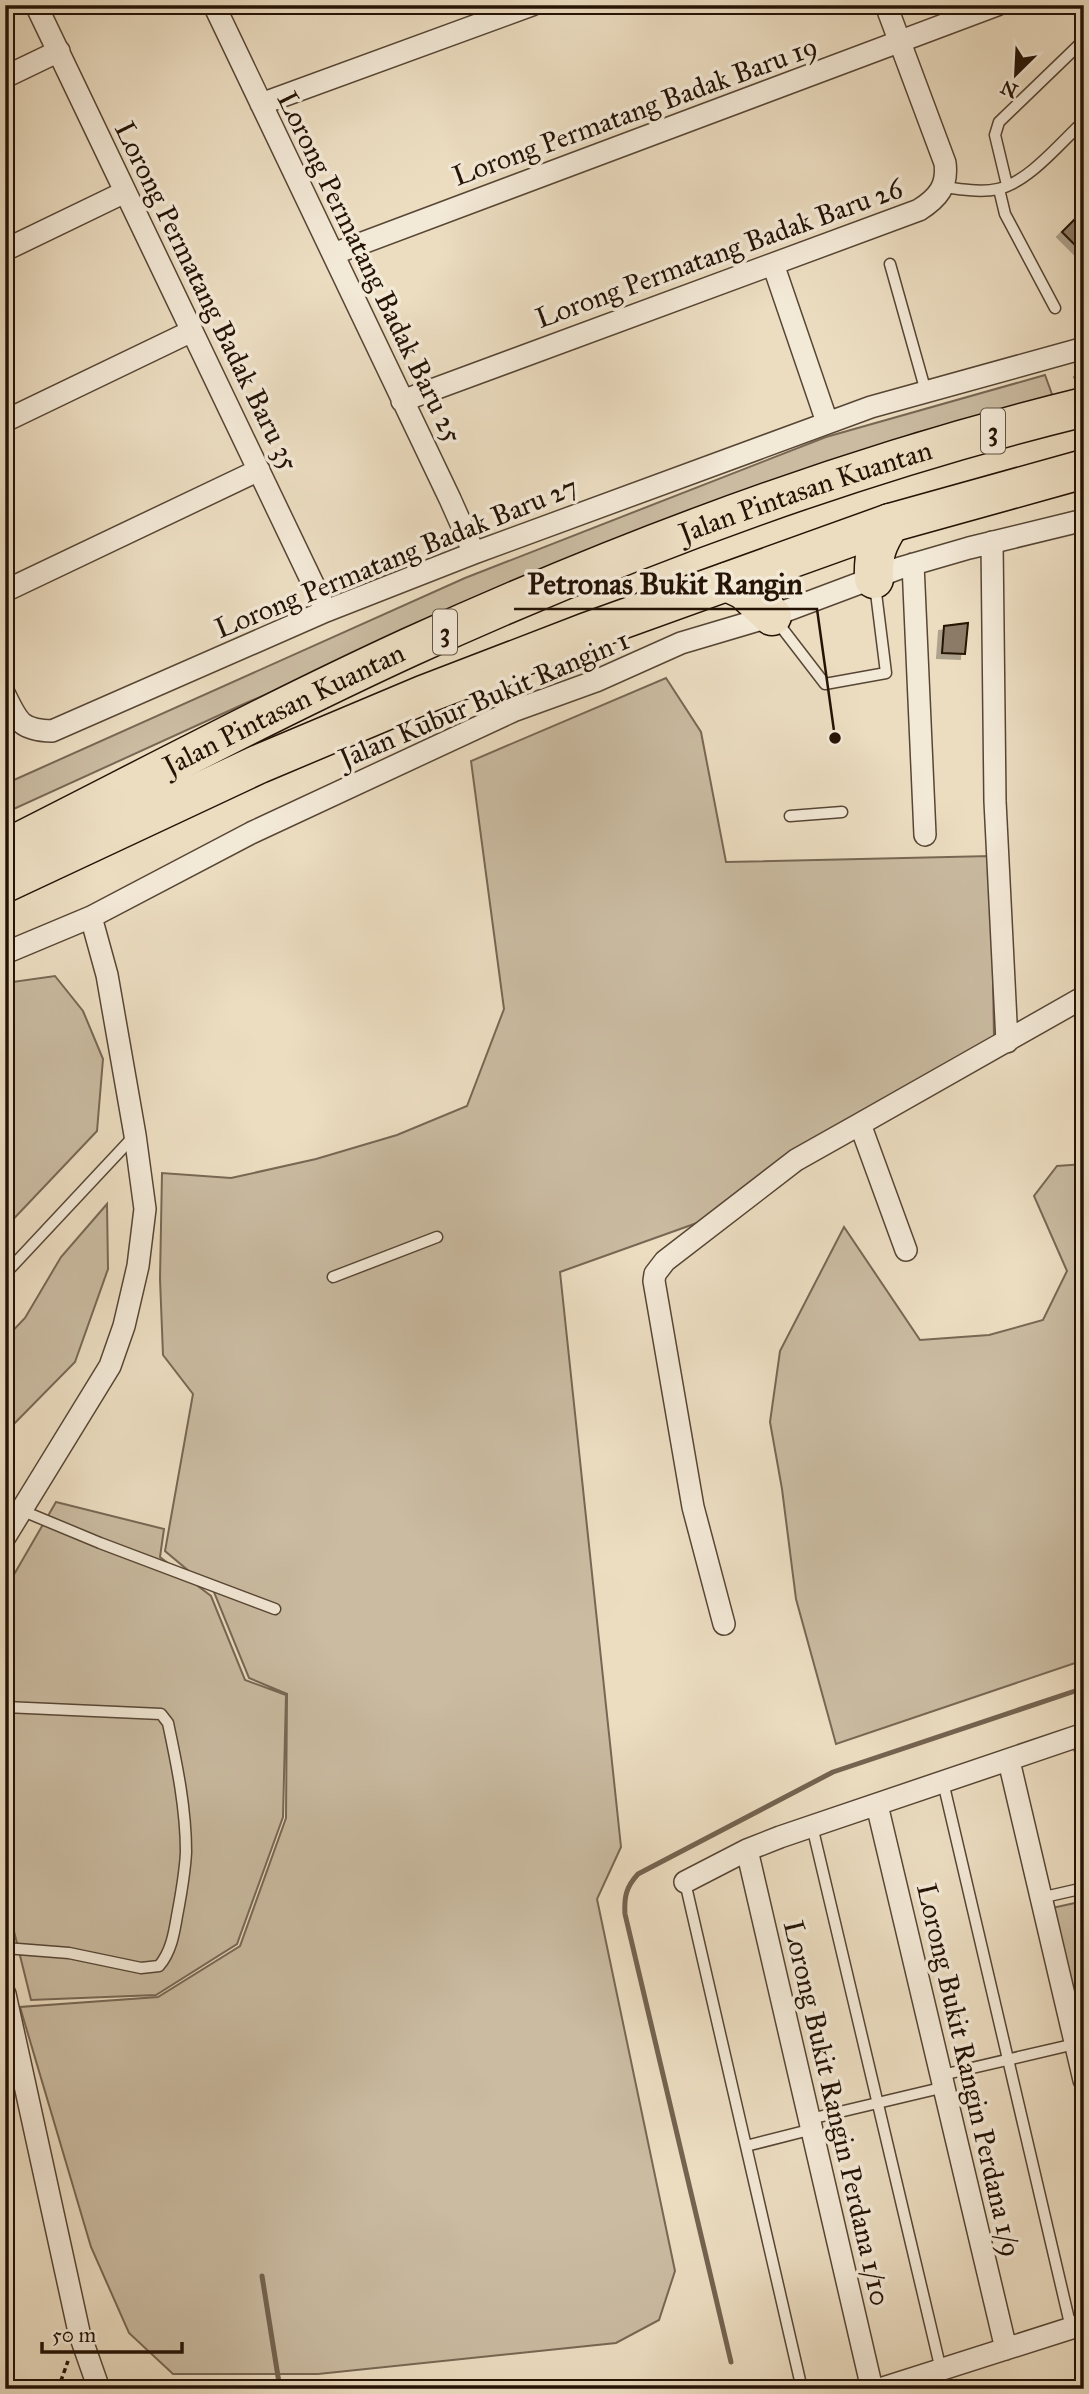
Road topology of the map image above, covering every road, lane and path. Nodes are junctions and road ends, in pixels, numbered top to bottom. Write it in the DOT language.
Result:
graph roads {
  1 [pos="36,5"];
  2 [pos="214,5"];
  3 [pos="533,5"];
  4 [pos="886,5"];
  5 [pos="997,5"];
  6 [pos="1084,40"];
  7 [pos="900,42"];
  8 [pos="59,51"];
  9 [pos="5,77"];
  10 [pos="261,104"];
  11 [pos="1084,121"];
  12 [pos="944,187"];
  13 [pos="1003,187"];
  14 [pos="125,192"];
  15 [pos="5,250"];
  16 [pos="333,254"];
  17 [pos="774,264"];
  18 [pos="890,264"];
  19 [pos="1055,308"];
  20 [pos="192,331"];
  21 [pos="1084,348"];
  22 [pos="1084,373"];
  23 [pos="926,392"];
  24 [pos="1081,397"];
  25 [pos="402,401"];
  26 [pos="5,421"];
  27 [pos="827,422"];
  28 [pos="1084,450"];
  29 [pos="1084,469"];
  30 [pos="260,470"];
  31 [pos="1084,520"];
  32 [pos="890,523"];
  33 [pos="992,542"];
  34 [pos="474,552"];
  35 [pos="913,564"];
  36 [pos="874,579"];
  37 [pos="727,582"];
  38 [pos="5,591"];
  39 [pos="326,611"];
  40 [pos="772,615"];
  41 [pos="587,632"];
  42 [pos="5,695"];
  43 [pos="842,812"];
  44 [pos="790,816"];
  45 [pos="925,835"];
  46 [pos="5,849"];
  47 [pos="5,883"];
  48 [pos="91,917"];
  49 [pos="5,953"];
  50 [pos="1084,997"];
  51 [pos="1007,1042"];
  52 [pos="860,1124"];
  53 [pos="135,1135"];
  54 [pos="437,1237"];
  55 [pos="906,1250"];
  56 [pos="5,1274"];
  57 [pos="333,1277"];
  58 [pos="23,1511"];
  59 [pos="5,1537"];
  60 [pos="275,1609"];
  61 [pos="724,1624"];
  62 [pos="5,1707"];
  63 [pos="1080,1736"];
  64 [pos="1009,1761"];
  65 [pos="1084,1767"];
  66 [pos="943,1782"];
  67 [pos="877,1805"];
  68 [pos="812,1826"];
  69 [pos="747,1850"];
  70 [pos="685,1882"];
  71 [pos="1084,1888"];
  72 [pos="1040,1898"];
  73 [pos="5,1948"];
  74 [pos="5,1994"];
  75 [pos="1075,2044"];
  76 [pos="1009,2059"];
  77 [pos="1084,2080"];
  78 [pos="944,2081"];
  79 [pos="878,2104"];
  80 [pos="812,2124"];
  81 [pos="746,2146"];
  82 [pos="1077,2326"];
  83 [pos="1006,2349"];
  84 [pos="940,2370"];
  85 [pos="99,2389"];
  86 [pos="802,2389"];
  87 [pos="873,2389"];
  88 [pos="880,2389"];
  1 -- 8 [label="street, Lorong Permatang Badak Baru 35"];
  2 -- 10 [label="street, Lorong Permatang Badak Baru 25"];
  3 -- 10 [label="street"];
  4 -- 7 [label="street, Lorong Permatang Badak Baru 26"];
  5 -- 7 [label="street, Lorong Permatang Badak Baru 19"];
  6 -- 13 [label="lane"];
  7 -- 12 [label="street, Lorong Permatang Badak Baru 26"];
  7 -- 16 [label="street, Lorong Permatang Badak Baru 19"];
  8 -- 9 [label="street"];
  8 -- 14 [label="street, Lorong Permatang Badak Baru 35"];
  10 -- 16 [label="street, Lorong Permatang Badak Baru 25"];
  11 -- 13 [label="lane"];
  12 -- 13 [label="lane"];
  12 -- 17 [label="street, Lorong Permatang Badak Baru 26"];
  13 -- 19 [label="lane"];
  14 -- 15 [label="street"];
  14 -- 20 [label="street, Lorong Permatang Badak Baru 35"];
  16 -- 25 [label="street, Lorong Permatang Badak Baru 25"];
  17 -- 25 [label="street, Lorong Permatang Badak Baru 26"];
  17 -- 27 [label="street"];
  18 -- 23 [label="lane"];
  20 -- 26 [label="street"];
  20 -- 30 [label="street, Lorong Permatang Badak Baru 35"];
  21 -- 23 [label="street, Lorong Permatang Badak Baru 27"];
  22 -- 24 [label="path"];
  23 -- 27 [label="street, Lorong Permatang Badak Baru 27"];
  24 -- 46 [label="highway, Jalan Pintasan Kuantan / 3"];
  25 -- 34 [label="street, Lorong Permatang Badak Baru 25"];
  27 -- 34 [label="street, Lorong Permatang Badak Baru 27"];
  28 -- 41 [label="highway"];
  29 -- 32 [label="highway, Jalan Pintasan Kuantan / 3"];
  30 -- 38 [label="street"];
  30 -- 39 [label="street, Lorong Permatang Badak Baru 35"];
  31 -- 33 [label="street, Jalan Kubur Bukit Rangin 1"];
  32 -- 36 [label="highway"];
  32 -- 37 [label="highway, Jalan Pintasan Kuantan / 3"];
  33 -- 35 [label="street, Jalan Kubur Bukit Rangin 1"];
  33 -- 51 [label="street"];
  34 -- 39 [label="street, Lorong Permatang Badak Baru 27"];
  35 -- 36 [label="street, Jalan Kubur Bukit Rangin 1"];
  35 -- 45 [label="street"];
  36 -- 40 [label="street, Jalan Kubur Bukit Rangin 1"];
  36 -- 40 [label="lane"];
  37 -- 40 [label="highway"];
  37 -- 41 [label="highway, Jalan Pintasan Kuantan / 3"];
  39 -- 42 [label="street, Lorong Permatang Badak Baru 27"];
  40 -- 48 [label="street, Jalan Kubur Bukit Rangin 1"];
  41 -- 47 [label="highway, Jalan Pintasan Kuantan / 3"];
  43 -- 44 [label="lane"];
  48 -- 49 [label="street, Jalan Kubur Bukit Rangin 1"];
  48 -- 53 [label="street"];
  50 -- 51 [label="street"];
  51 -- 52 [label="street"];
  52 -- 55 [label="street"];
  52 -- 61 [label="street"];
  53 -- 56 [label="lane"];
  53 -- 58 [label="street"];
  54 -- 57 [label="lane"];
  58 -- 59 [label="street"];
  58 -- 60 [label="lane"];
  62 -- 73 [label="lane"];
  63 -- 64 [label="street"];
  63 -- 65 [label="lane"];
  64 -- 66 [label="street"];
  64 -- 72 [label="street"];
  66 -- 67 [label="street"];
  66 -- 76 [label="lane"];
  67 -- 68 [label="street"];
  67 -- 78 [label="street, Lorong Bukit Rangin Perdana 1/9"];
  68 -- 69 [label="street"];
  68 -- 79 [label="lane"];
  69 -- 70 [label="street"];
  69 -- 80 [label="street, Lorong Bukit Rangin Perdana 1/10"];
  70 -- 81 [label="lane"];
  71 -- 72 [label="lane"];
  72 -- 75 [label="street"];
  74 -- 85 [label="street"];
  75 -- 76 [label="lane"];
  75 -- 77 [label="street"];
  76 -- 78 [label="lane"];
  76 -- 82 [label="lane"];
  78 -- 79 [label="lane"];
  78 -- 83 [label="street, Lorong Bukit Rangin Perdana 1/9"];
  79 -- 80 [label="lane"];
  79 -- 84 [label="lane"];
  80 -- 81 [label="lane"];
  80 -- 87 [label="street, Lorong Bukit Rangin Perdana 1/10"];
  81 -- 86 [label="lane"];
  82 -- 83 [label="street"];
  83 -- 84 [label="street"];
  84 -- 88 [label="street"];
}
